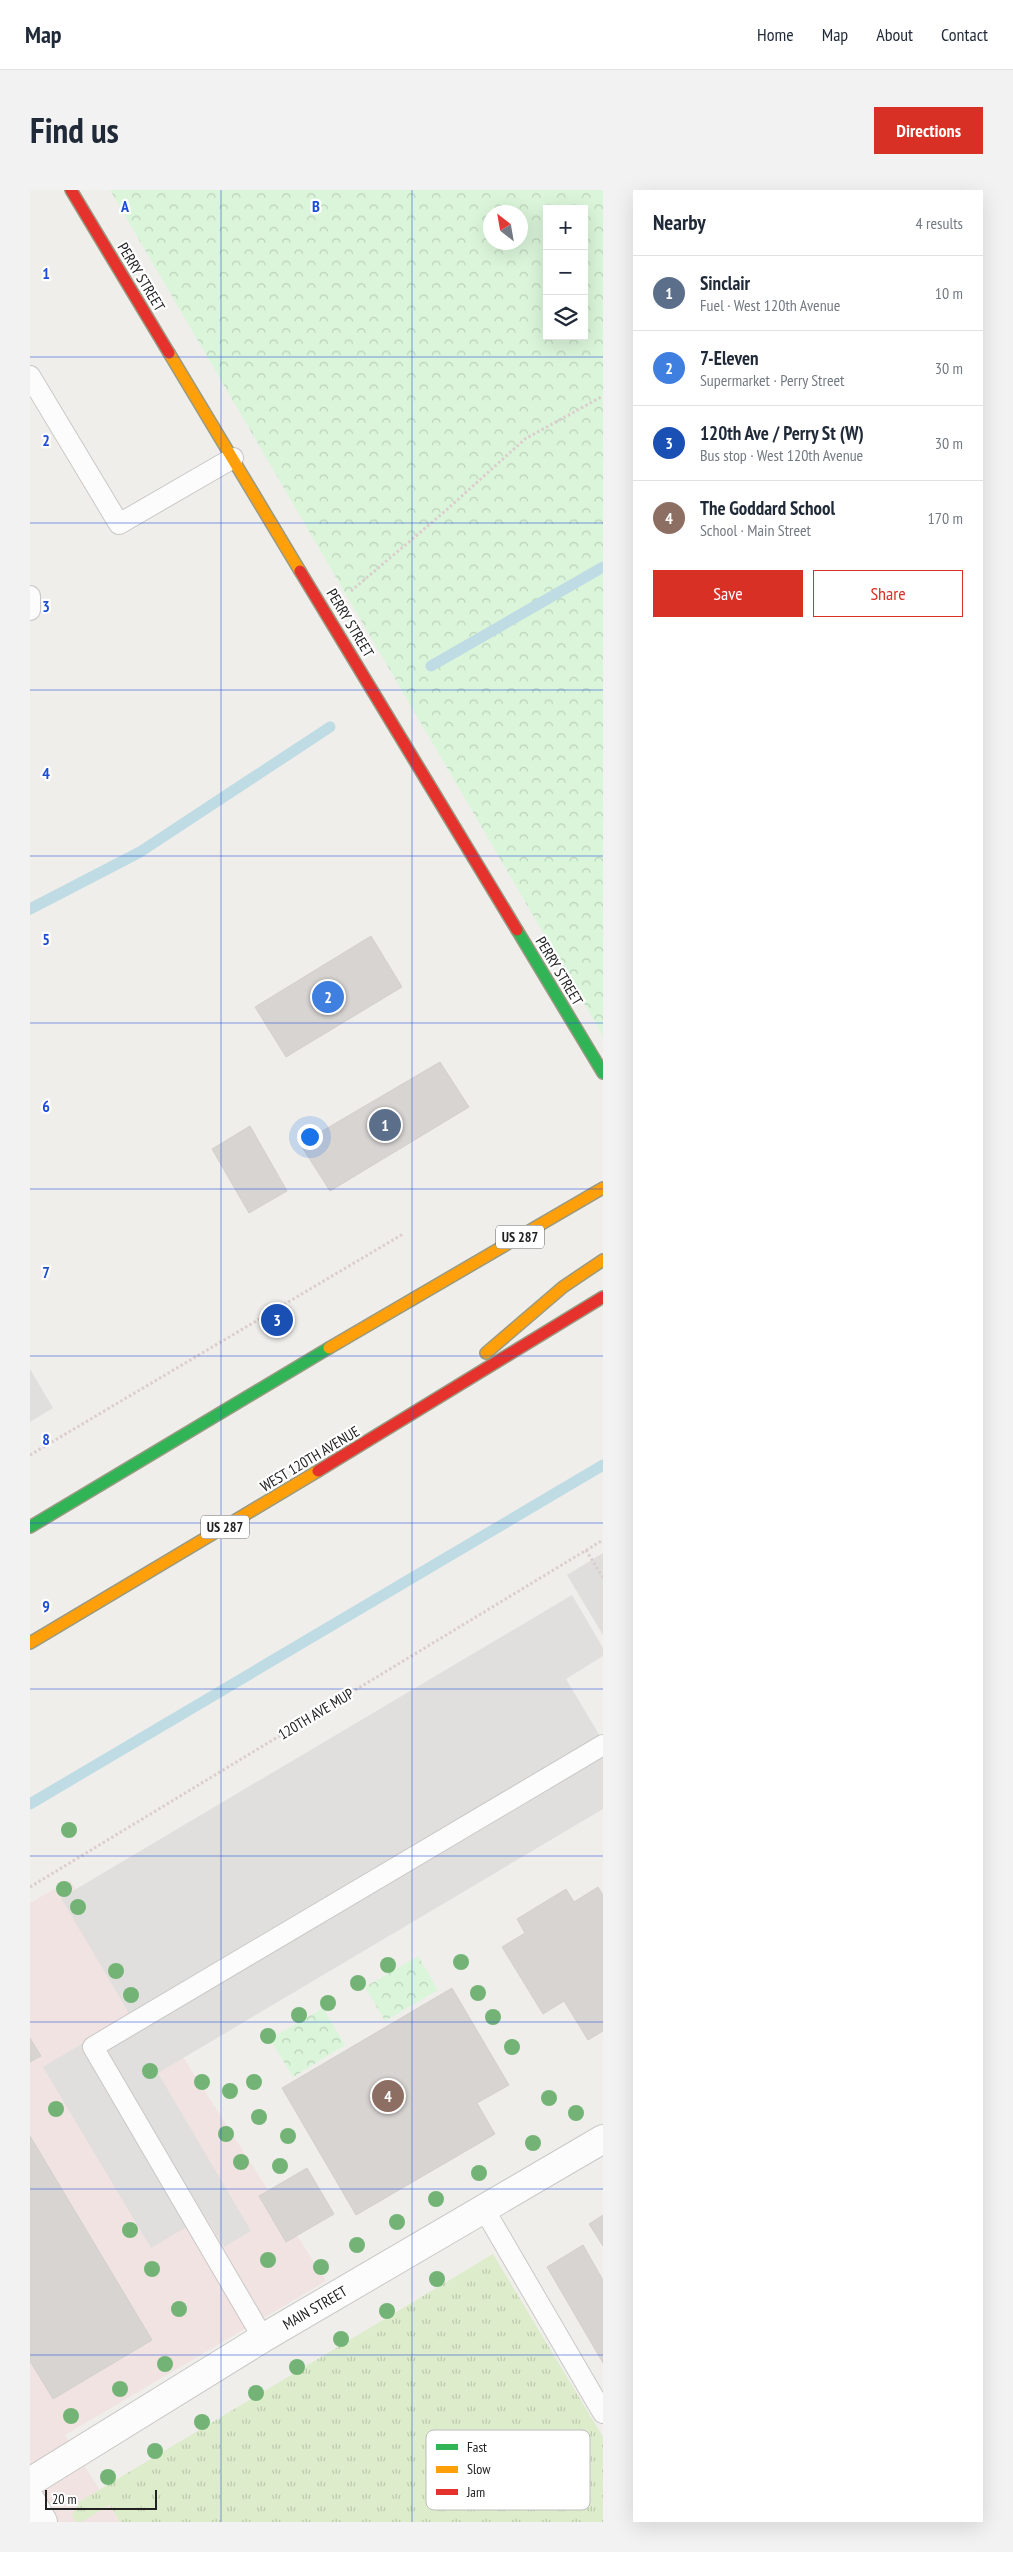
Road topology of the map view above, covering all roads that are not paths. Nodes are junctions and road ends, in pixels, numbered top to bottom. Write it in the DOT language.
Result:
graph roads {
  1 [pos="71,190"];
  2 [pos="30,376"];
  3 [pos="233,458"];
  4 [pos="30,596"];
  5 [pos="30,610"];
  6 [pos="603,1073"];
  7 [pos="603,1188"];
  8 [pos="603,1260"];
  9 [pos="603,1297"];
  10 [pos="420,1409"];
  11 [pos="30,1527"];
  12 [pos="30,1643"];
  13 [pos="603,1745"];
  14 [pos="603,2139"];
  15 [pos="484,2209"];
  16 [pos="263,2338"];
  17 [pos="603,2413"];
  18 [pos="30,2482"];
  19 [pos="30,2500"];
  20 [pos="43,2522"];
  1 -- 3 [label="main road, PERRY STREET"];
  2 -- 3 [label="lane"];
  3 -- 6 [label="main road, PERRY STREET"];
  4 -- 5 [label="lane"];
  7 -- 11 [label="main road, US 287"];
  8 -- 10 [label="main road"];
  9 -- 10 [label="main road, WEST 120TH AVENUE / US 287"];
  10 -- 12 [label="main road, WEST 120TH AVENUE / US 287"];
  13 -- 16 [label="lane"];
  14 -- 15 [label="street, MAIN STREET"];
  15 -- 16 [label="street, MAIN STREET"];
  15 -- 17 [label="lane"];
  16 -- 18 [label="street, MAIN STREET"];
  19 -- 20 [label="street"];
}
